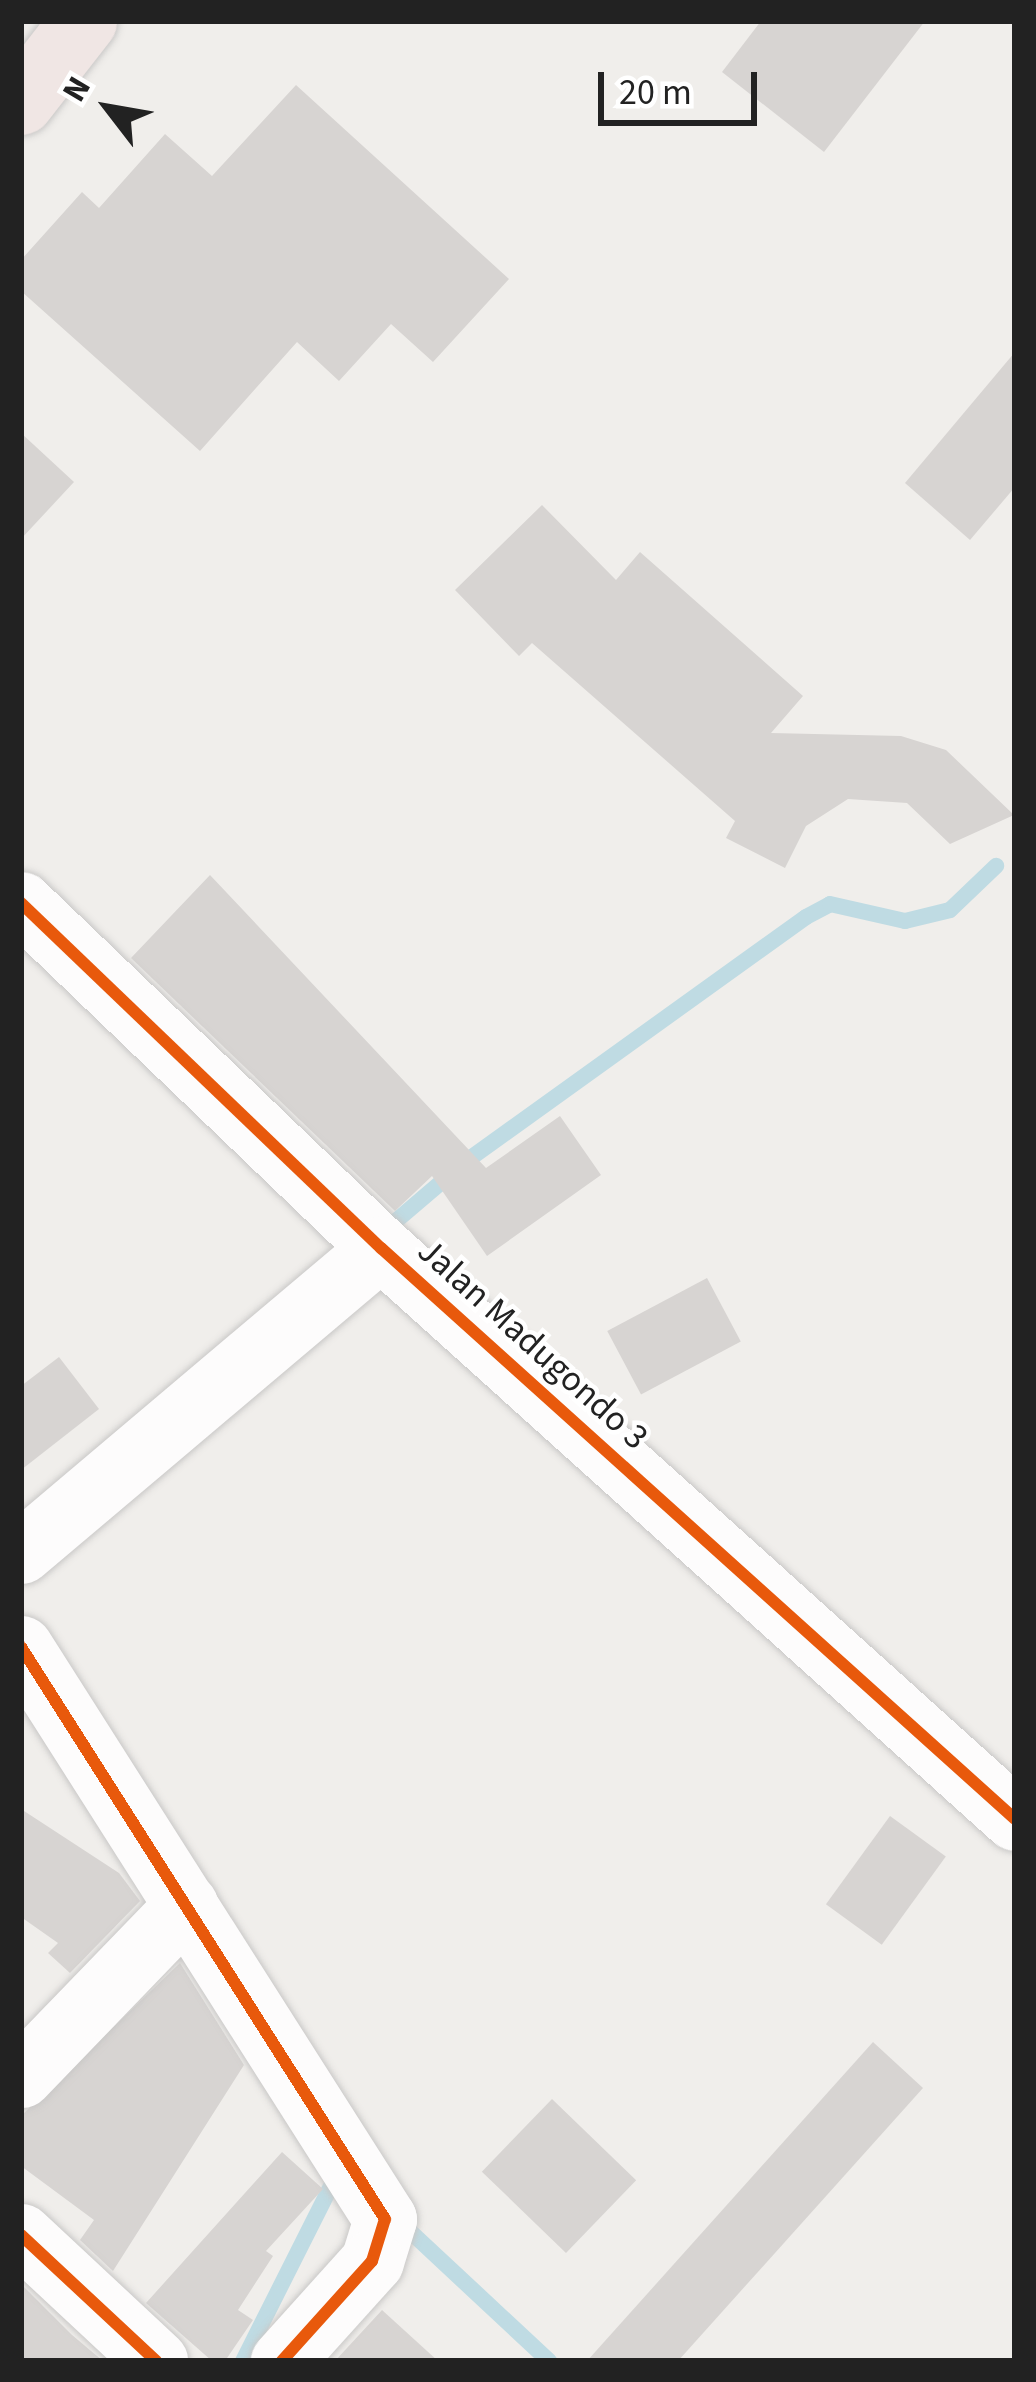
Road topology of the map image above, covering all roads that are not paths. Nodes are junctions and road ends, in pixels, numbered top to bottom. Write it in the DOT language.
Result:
graph roads {
  1 [pos="84,21"];
  2 [pos="21,102"];
  3 [pos="21,903"];
  4 [pos="381,1248"];
  5 [pos="21,1552"];
  6 [pos="21,1647"];
  7 [pos="1015,1820"];
  8 [pos="186,1904"];
  9 [pos="21,2076"];
  10 [pos="21,2235"];
  11 [pos="156,2361"];
  12 [pos="282,2361"];
  1 -- 2 [label="highway"];
  3 -- 4 [label="street, Jalan Madugondo 3"];
  4 -- 5 [label="street"];
  4 -- 7 [label="street, Jalan Madugondo 3"];
  6 -- 8 [label="street"];
  8 -- 9 [label="street"];
  8 -- 12 [label="street"];
  10 -- 11 [label="street"];
}
